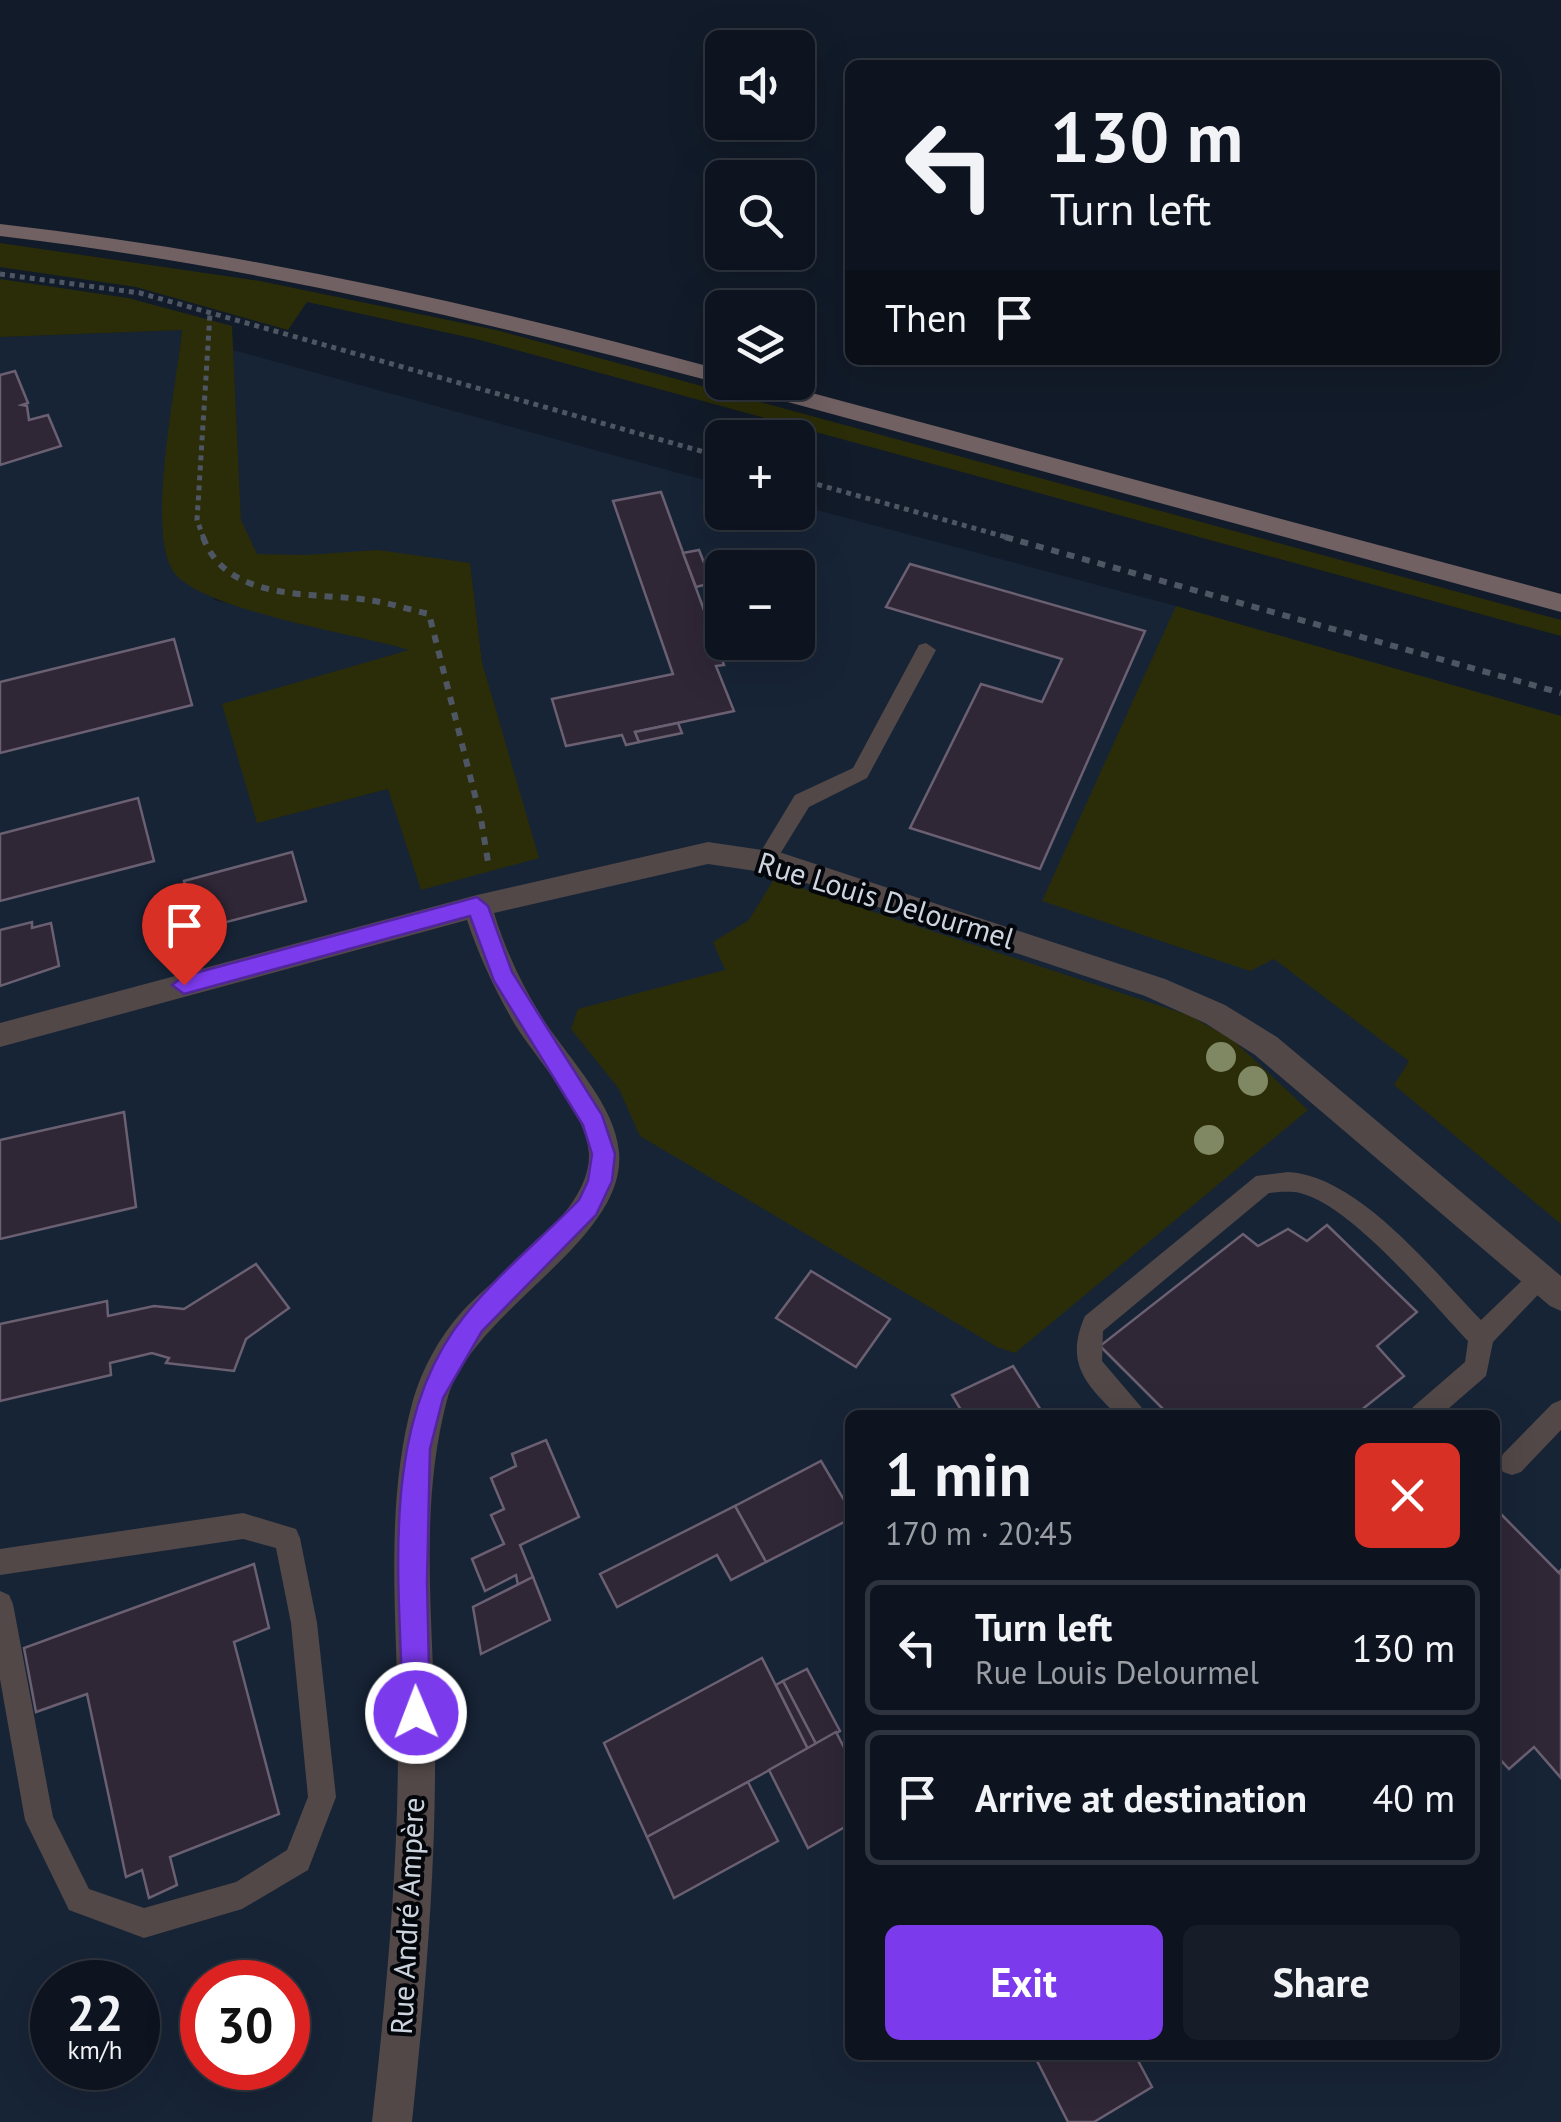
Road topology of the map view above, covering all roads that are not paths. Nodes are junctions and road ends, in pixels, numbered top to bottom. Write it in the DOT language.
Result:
graph roads {
  1 [pos="0,230"];
  2 [pos="705,372"];
  3 [pos="808,400"];
  4 [pos="1561,603"];
  5 [pos="926,650"];
  6 [pos="765,861"];
  7 [pos="488,903"];
  8 [pos="0,1035"];
  9 [pos="1551,1288"];
  10 [pos="1481,1337"];
  11 [pos="1130,1410"];
  12 [pos="1428,1410"];
  13 [pos="1561,1412"];
  14 [pos="1512,1463"];
  15 [pos="0,1562"];
  16 [pos="0,1604"];
  17 [pos="392,2122"];
  1 -- 2 [label="main road"];
  3 -- 4 [label="main road"];
  5 -- 6 [label="lane"];
  6 -- 7 [label="street, Rue Louis Delourmel"];
  6 -- 9 [label="street, Rue Louis Delourmel"];
  7 -- 8 [label="street, Rue Louis Delourmel"];
  7 -- 17 [label="street, Rue André Ampère"];
  9 -- 10 [label="lane"];
  10 -- 11 [label="lane"];
  10 -- 12 [label="lane"];
  13 -- 14 [label="lane"];
  15 -- 16 [label="lane"];
}
